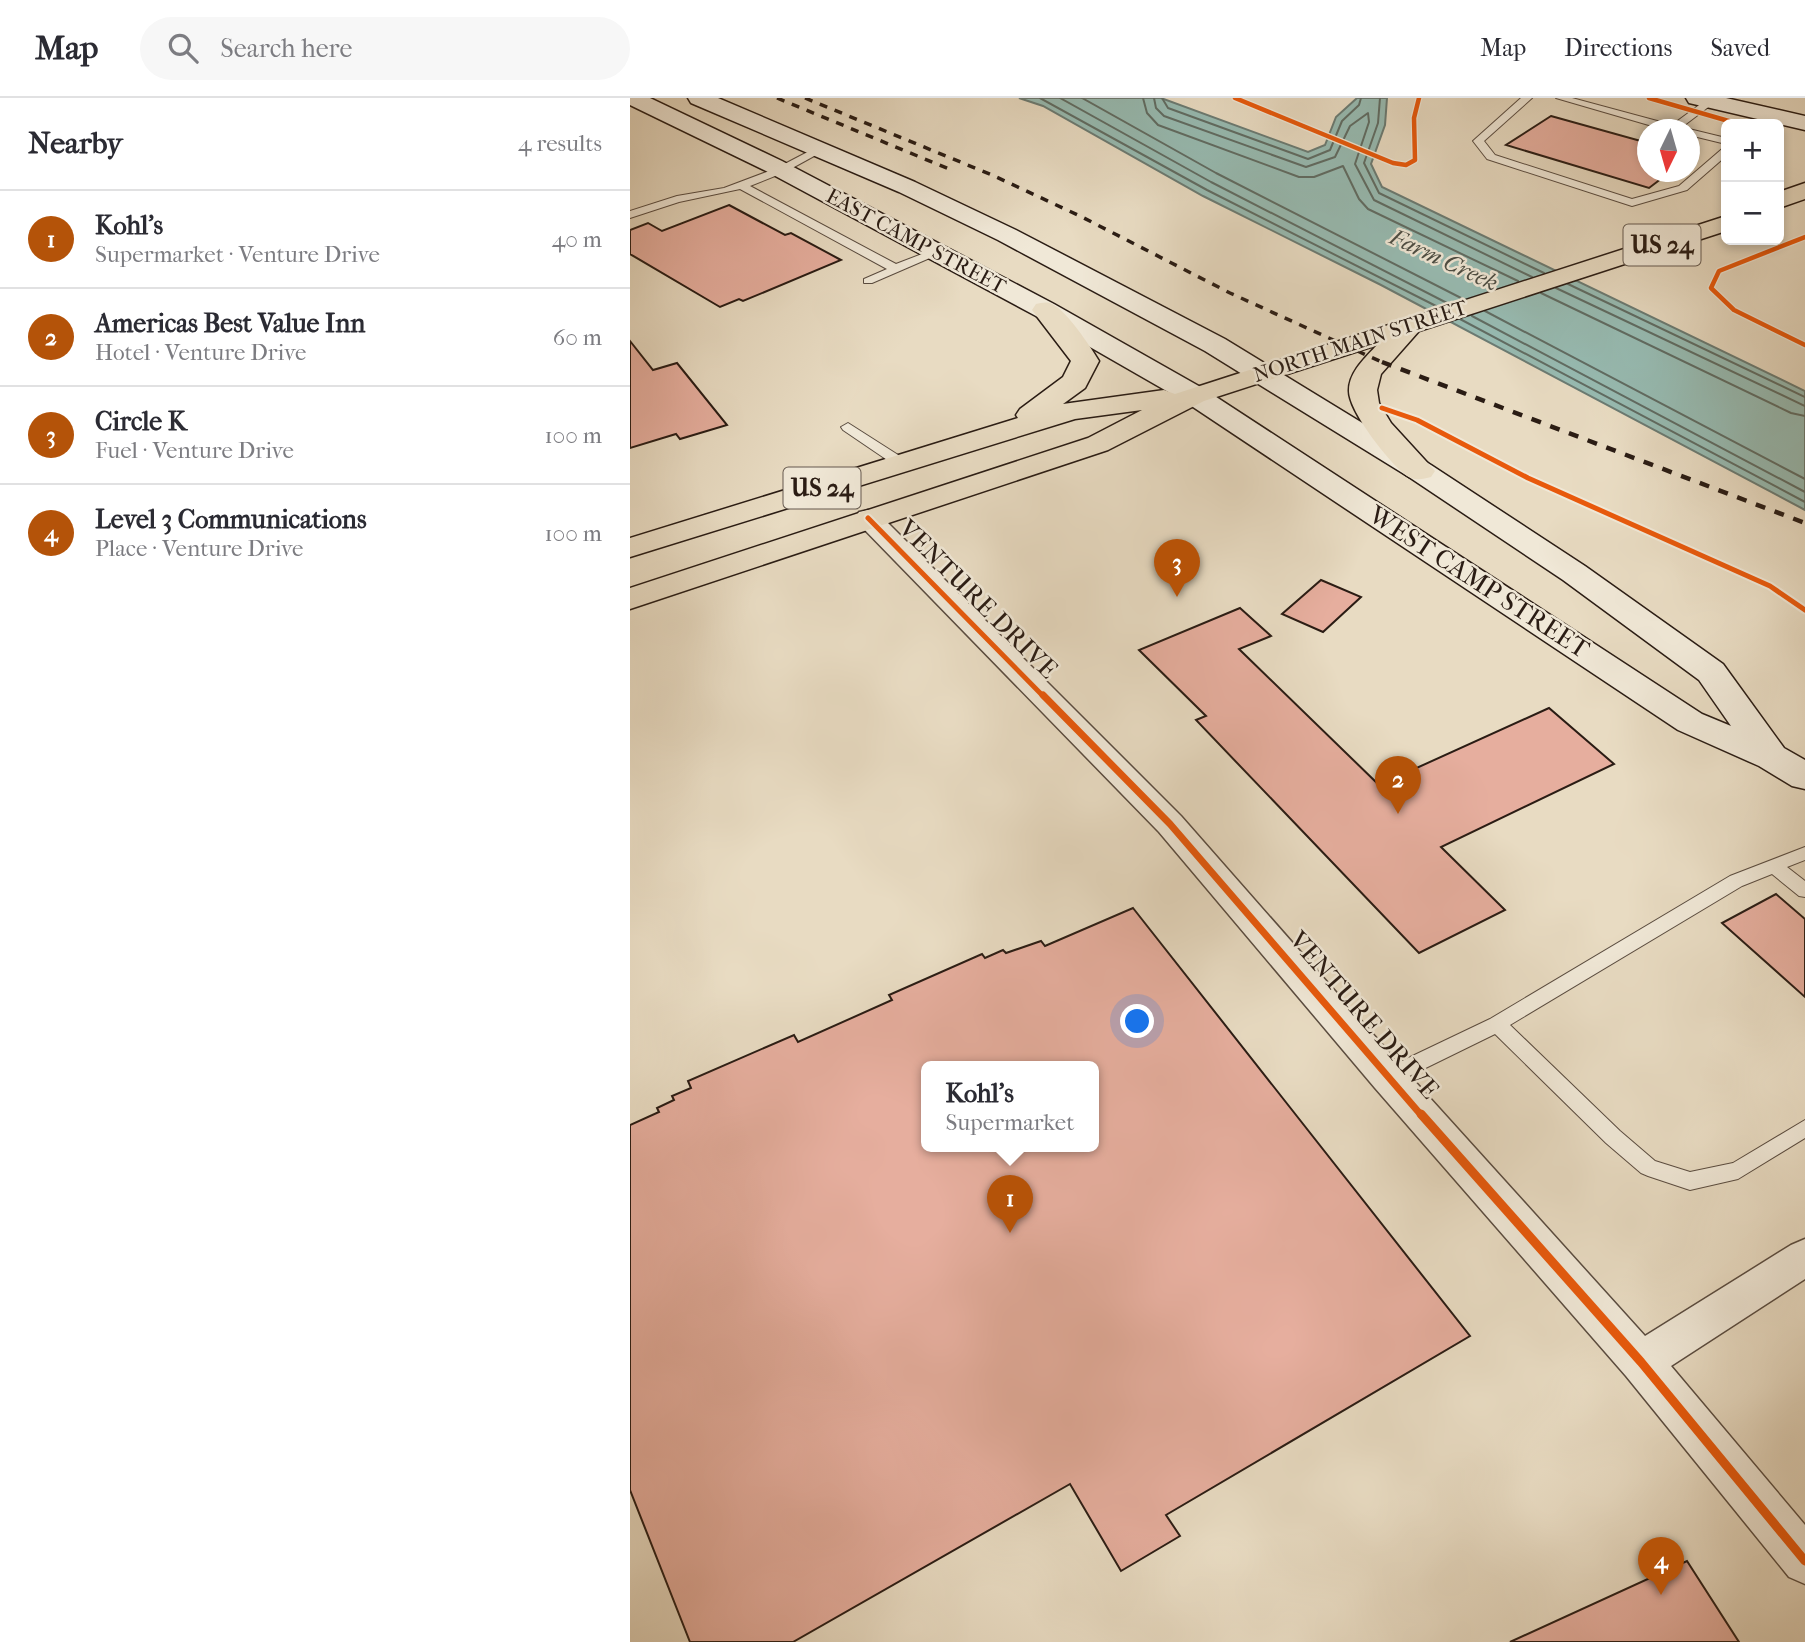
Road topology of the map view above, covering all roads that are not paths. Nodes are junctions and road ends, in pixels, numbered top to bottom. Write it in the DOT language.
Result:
graph roads {
  1 [pos="632,98"];
  2 [pos="699,98"];
  3 [pos="1527,98"];
  4 [pos="1561,98"];
  5 [pos="1704,100"];
  6 [pos="1640,119"];
  7 [pos="1686,119"];
  8 [pos="1805,123"];
  9 [pos="1700,135"];
  10 [pos="1721,140"];
  11 [pos="821,148"];
  12 [pos="1721,155"];
  13 [pos="781,170"];
  14 [pos="740,186"];
  15 [pos="1805,190"];
  16 [pos="1784,199"];
  17 [pos="630,215"];
  18 [pos="1721,225"];
  19 [pos="935,252"];
  20 [pos="896,269"];
  21 [pos="868,281"];
  22 [pos="1045,310"];
  23 [pos="1410,325"];
  24 [pos="1259,373"];
  25 [pos="1194,394"];
  26 [pos="848,427"];
  27 [pos="1014,429"];
  28 [pos="901,463"];
  29 [pos="1420,471"];
  30 [pos="868,518"];
  31 [pos="630,548"];
  32 [pos="630,599"];
  33 [pos="1772,757"];
  34 [pos="1805,777"];
  35 [pos="1805,853"];
  36 [pos="1774,866"];
  37 [pos="1805,891"];
  38 [pos="1497,1024"];
  39 [pos="1388,1077"];
  40 [pos="1805,1128"];
  41 [pos="1805,1257"];
  42 [pos="1642,1362"];
  43 [pos="1805,1561"];
  1 -- 13 [label="main road, EAST CAMP STREET"];
  2 -- 11 [label="main road, EAST CAMP STREET"];
  3 -- 12 [label="lane"];
  4 -- 6 [label="lane"];
  5 -- 7 [label="lane"];
  5 -- 8 [label="main road"];
  9 -- 10 [label="lane"];
  11 -- 13 [label="lane"];
  11 -- 24 [label="main road, EAST CAMP STREET"];
  13 -- 14 [label="lane"];
  13 -- 19 [label="main road, EAST CAMP STREET"];
  14 -- 17 [label="lane"];
  14 -- 20 [label="lane"];
  15 -- 16 [label="main road"];
  18 -- 23 [label="main road, NORTH MAIN STREET / US 24"];
  19 -- 20 [label="lane"];
  19 -- 22 [label="main road, EAST CAMP STREET"];
  20 -- 21 [label="lane"];
  22 -- 25 [label="main road, EAST CAMP STREET"];
  22 -- 27 [label="main road"];
  23 -- 24 [label="main road, NORTH MAIN STREET / US 24"];
  23 -- 29 [label="main road"];
  24 -- 25 [label="main road, NORTH MAIN STREET / US 24"];
  24 -- 29 [label="main road, WEST CAMP STREET"];
  25 -- 27 [label="main road, NORTH MAIN STREET / US 24"];
  25 -- 30 [label="main road, NORTH MAIN STREET / US 24"];
  25 -- 33 [label="main road, WEST CAMP STREET"];
  26 -- 28 [label="lane"];
  27 -- 28 [label="main road, NORTH MAIN STREET / US 24"];
  28 -- 31 [label="main road, NORTH MAIN STREET / US 24"];
  29 -- 33 [label="main road, WEST CAMP STREET"];
  30 -- 32 [label="main road, NORTH MAIN STREET / US 24"];
  30 -- 39 [label="street, VENTURE DRIVE"];
  33 -- 34 [label="main road, WEST CAMP STREET"];
  35 -- 36 [label="lane"];
  36 -- 37 [label="lane"];
  36 -- 38 [label="lane"];
  38 -- 39 [label="lane"];
  38 -- 40 [label="lane"];
  39 -- 42 [label="street, VENTURE DRIVE"];
  41 -- 42 [label="street"];
  42 -- 43 [label="street, VENTURE DRIVE"];
}
